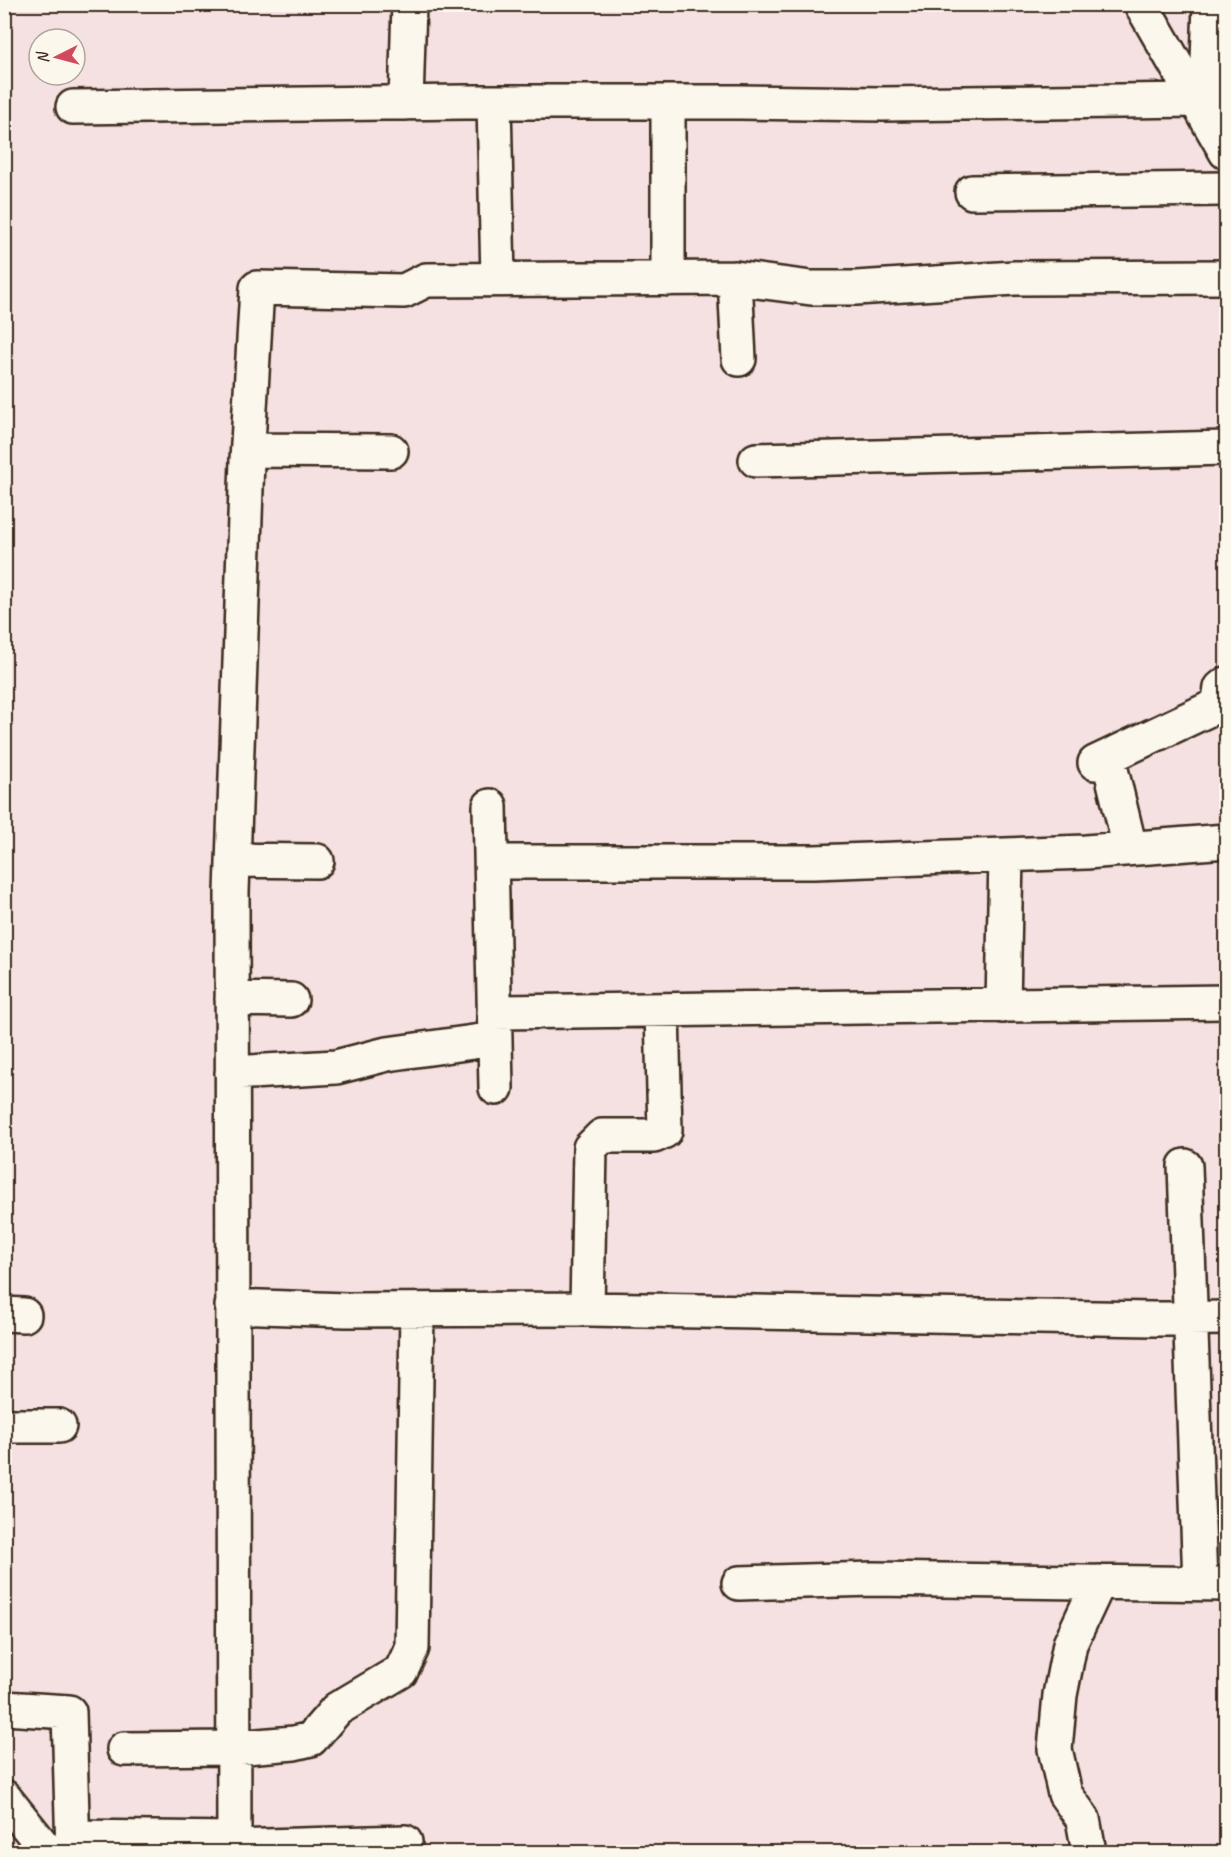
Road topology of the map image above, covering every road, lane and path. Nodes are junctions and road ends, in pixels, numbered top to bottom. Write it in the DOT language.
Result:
graph roads {
  1 [pos="409,4"];
  2 [pos="1141,4"];
  3 [pos="1210,4"];
  4 [pos="668,102"];
  5 [pos="406,103"];
  6 [pos="494,103"];
  7 [pos="73,107"];
  8 [pos="1210,110"];
  9 [pos="1227,152"];
  10 [pos="1227,189"];
  11 [pos="972,192"];
  12 [pos="1227,277"];
  13 [pos="735,278"];
  14 [pos="498,279"];
  15 [pos="668,279"];
  16 [pos="739,359"];
  17 [pos="1227,448"];
  18 [pos="248,450"];
  19 [pos="391,451"];
  20 [pos="756,460"];
  21 [pos="1227,684"];
  22 [pos="490,806"];
  23 [pos="1227,841"];
  24 [pos="1130,848"];
  25 [pos="1006,855"];
  26 [pos="233,860"];
  27 [pos="318,861"];
  28 [pos="492,862"];
  29 [pos="232,999"];
  30 [pos="291,1000"];
  31 [pos="1227,1002"];
  32 [pos="1003,1006"];
  33 [pos="662,1011"];
  34 [pos="495,1026"];
  35 [pos="232,1072"];
  36 [pos="495,1088"];
  37 [pos="1185,1166"];
  38 [pos="232,1306"];
  39 [pos="417,1310"];
  40 [pos="587,1310"];
  41 [pos="1227,1318"];
  42 [pos="1191,1319"];
  43 [pos="4,1426"];
  44 [pos="59,1426"];
  45 [pos="1099,1582"];
  46 [pos="739,1583"];
  47 [pos="1213,1584"];
  48 [pos="4,1708"];
  49 [pos="234,1748"];
  50 [pos="124,1749"];
  51 [pos="6,1802"];
  52 [pos="405,1842"];
  53 [pos="234,1846"];
  54 [pos="64,1847"];
  55 [pos="1089,1852"];
  1 -- 5 [label="street"];
  2 -- 8 [label="street"];
  3 -- 8 [label="street"];
  4 -- 6 [label="street"];
  4 -- 8 [label="street"];
  4 -- 15 [label="street"];
  5 -- 6 [label="street"];
  5 -- 7 [label="street"];
  6 -- 14 [label="street"];
  8 -- 9 [label="street"];
  10 -- 11 [label="street"];
  12 -- 13 [label="street"];
  13 -- 15 [label="street"];
  13 -- 16 [label="street"];
  14 -- 15 [label="street"];
  14 -- 18 [label="street"];
  17 -- 20 [label="street"];
  18 -- 19 [label="street"];
  18 -- 26 [label="street"];
  21 -- 24 [label="street"];
  22 -- 28 [label="street"];
  23 -- 24 [label="street"];
  24 -- 25 [label="street"];
  25 -- 28 [label="street"];
  25 -- 32 [label="street"];
  26 -- 27 [label="street"];
  26 -- 29 [label="street"];
  28 -- 34 [label="street"];
  29 -- 30 [label="street"];
  29 -- 35 [label="street"];
  31 -- 32 [label="street"];
  32 -- 33 [label="street"];
  33 -- 34 [label="street"];
  33 -- 40 [label="street"];
  34 -- 35 [label="street"];
  34 -- 36 [label="street"];
  35 -- 38 [label="street"];
  37 -- 42 [label="street"];
  38 -- 39 [label="street"];
  38 -- 49 [label="street"];
  39 -- 40 [label="street"];
  39 -- 49 [label="street"];
  40 -- 42 [label="street"];
  41 -- 42 [label="street"];
  42 -- 47 [label="street"];
  43 -- 44 [label="street"];
  45 -- 46 [label="street"];
  45 -- 47 [label="street"];
  45 -- 55 [label="street"];
  48 -- 54 [label="street"];
  49 -- 50 [label="street"];
  49 -- 53 [label="street"];
  51 -- 54 [label="street"];
  52 -- 53 [label="street"];
  53 -- 54 [label="street"];
}
